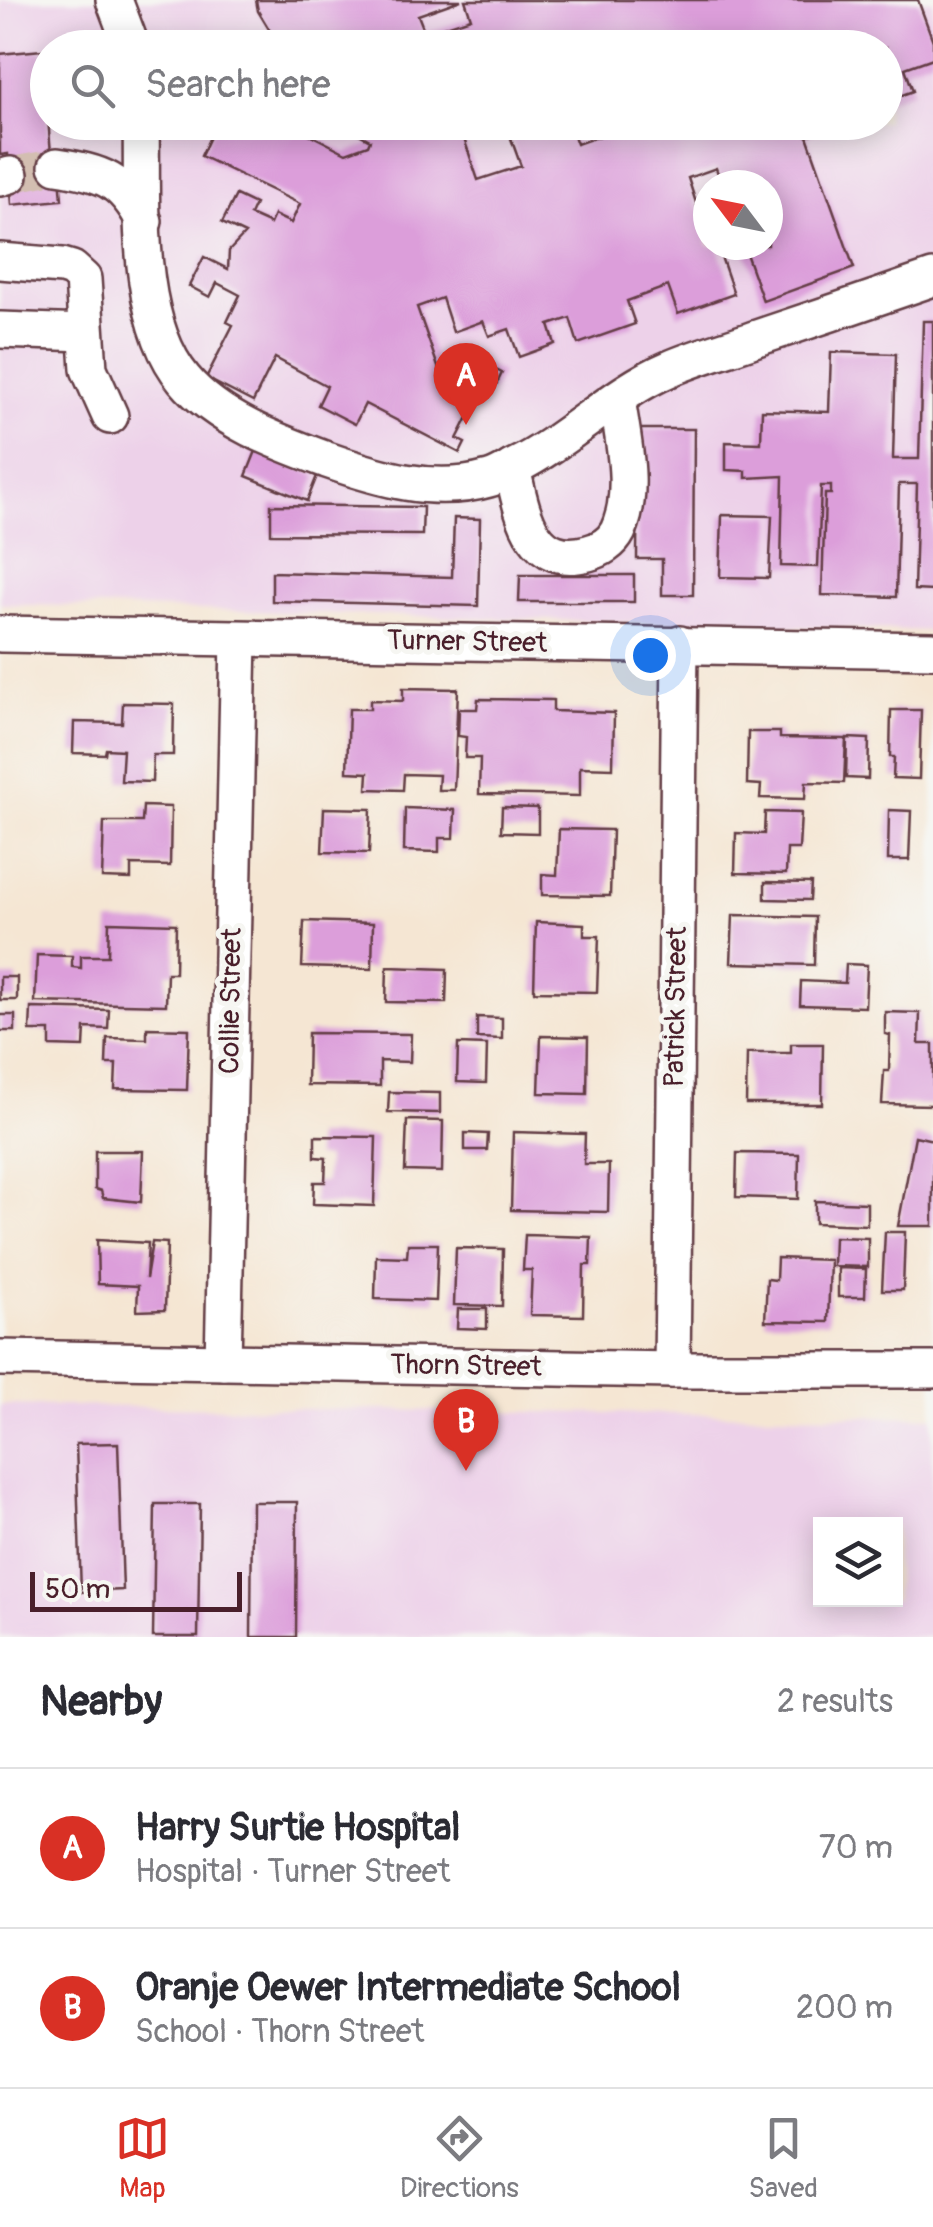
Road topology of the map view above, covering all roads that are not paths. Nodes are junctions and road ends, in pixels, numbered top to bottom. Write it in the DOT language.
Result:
graph roads {
  1 [pos="114,0"];
  2 [pos="125,30"];
  3 [pos="142,140"];
  4 [pos="58,166"];
  5 [pos="144,222"];
  6 [pos="0,260"];
  7 [pos="933,278"];
  8 [pos="0,330"];
  9 [pos="86,332"];
  10 [pos="617,400"];
  11 [pos="110,416"];
  12 [pos="512,468"];
  13 [pos="0,634"];
  14 [pos="239,640"];
  15 [pos="680,644"];
  16 [pos="933,650"];
  17 [pos="0,1358"];
  18 [pos="223,1362"];
  19 [pos="672,1370"];
  20 [pos="933,1370"];
  1 -- 2 [label="street"];
  3 -- 5 [label="street"];
  4 -- 5 [label="street"];
  5 -- 12 [label="street"];
  6 -- 9 [label="street"];
  7 -- 10 [label="street"];
  8 -- 9 [label="street"];
  9 -- 11 [label="street"];
  10 -- 12 [label="street"];
  10 -- 12 [label="street"];
  13 -- 14 [label="street, Turner Street"];
  14 -- 15 [label="street, Turner Street"];
  14 -- 18 [label="street, Collie Street"];
  15 -- 16 [label="street, Turner Street"];
  15 -- 19 [label="street, Patrick Street"];
  17 -- 18 [label="street, Thorn Street"];
  18 -- 19 [label="street, Thorn Street"];
  19 -- 20 [label="street, Thorn Street"];
}
